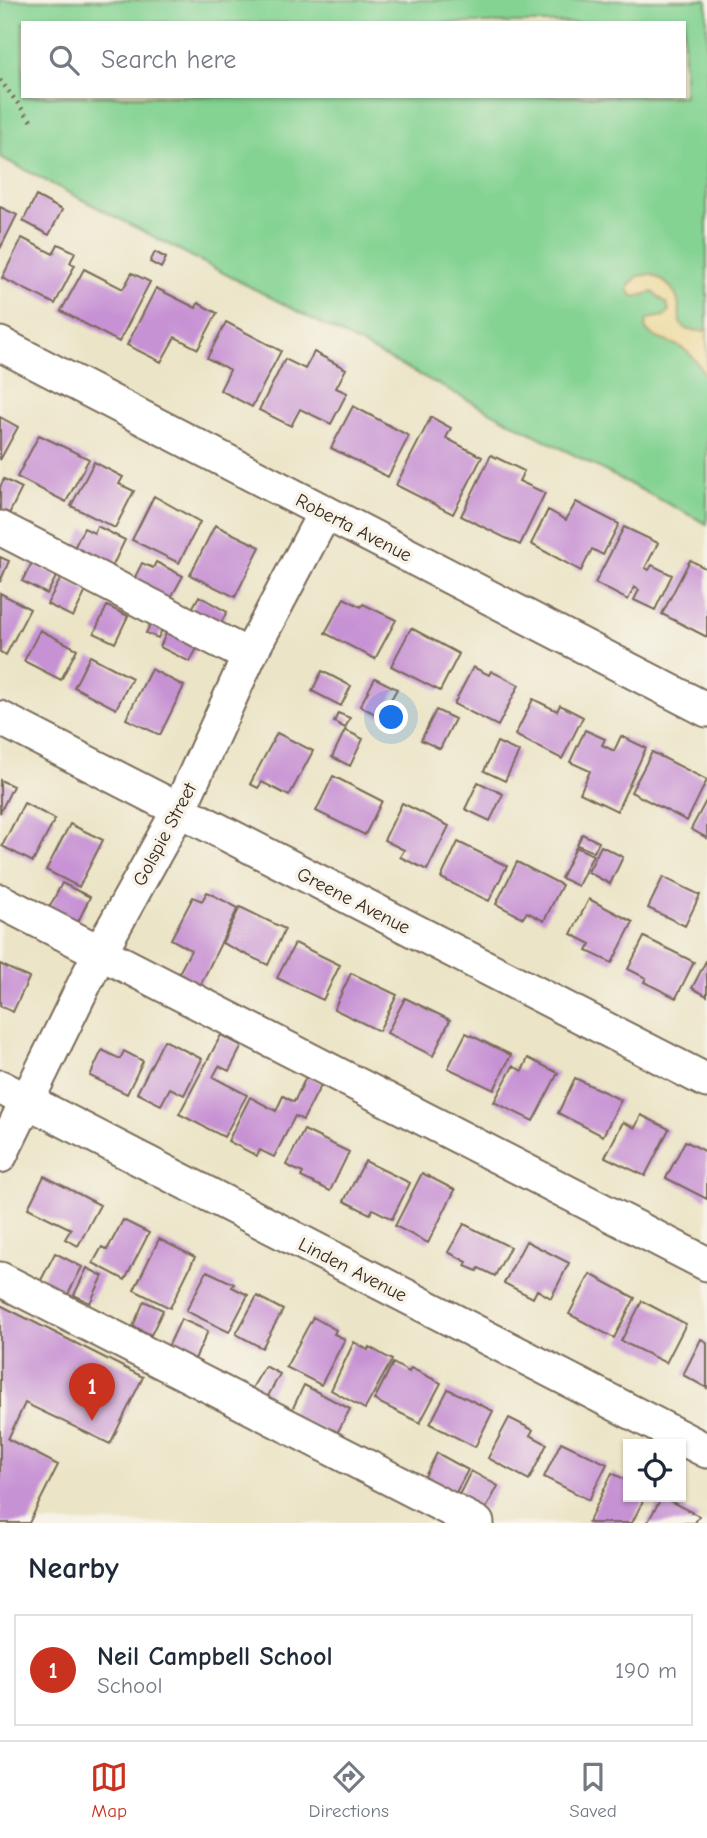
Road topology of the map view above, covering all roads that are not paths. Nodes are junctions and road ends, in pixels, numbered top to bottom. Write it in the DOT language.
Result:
graph roads {
  1 [pos="0,344"];
  2 [pos="325,512"];
  3 [pos="0,528"];
  4 [pos="249,656"];
  5 [pos="707,710"];
  6 [pos="0,718"];
  7 [pos="179,810"];
  8 [pos="0,901"];
  9 [pos="100,953"];
  10 [pos="707,1082"];
  11 [pos="14,1094"];
  12 [pos="0,1156"];
  13 [pos="707,1264"];
  14 [pos="0,1279"];
  15 [pos="707,1451"];
  16 [pos="477,1523"];
  1 -- 2 [label="street, Roberta Avenue"];
  2 -- 4 [label="street, Golspie Street"];
  2 -- 5 [label="street, Roberta Avenue"];
  3 -- 4 [label="street"];
  4 -- 7 [label="street, Golspie Street"];
  6 -- 7 [label="street, Greene Avenue"];
  7 -- 9 [label="street, Golspie Street"];
  7 -- 10 [label="street, Greene Avenue"];
  8 -- 9 [label="street"];
  9 -- 11 [label="street, Golspie Street"];
  9 -- 13 [label="street"];
  11 -- 12 [label="street, Golspie Street"];
  11 -- 15 [label="street, Linden Avenue"];
  14 -- 16 [label="street"];
}
